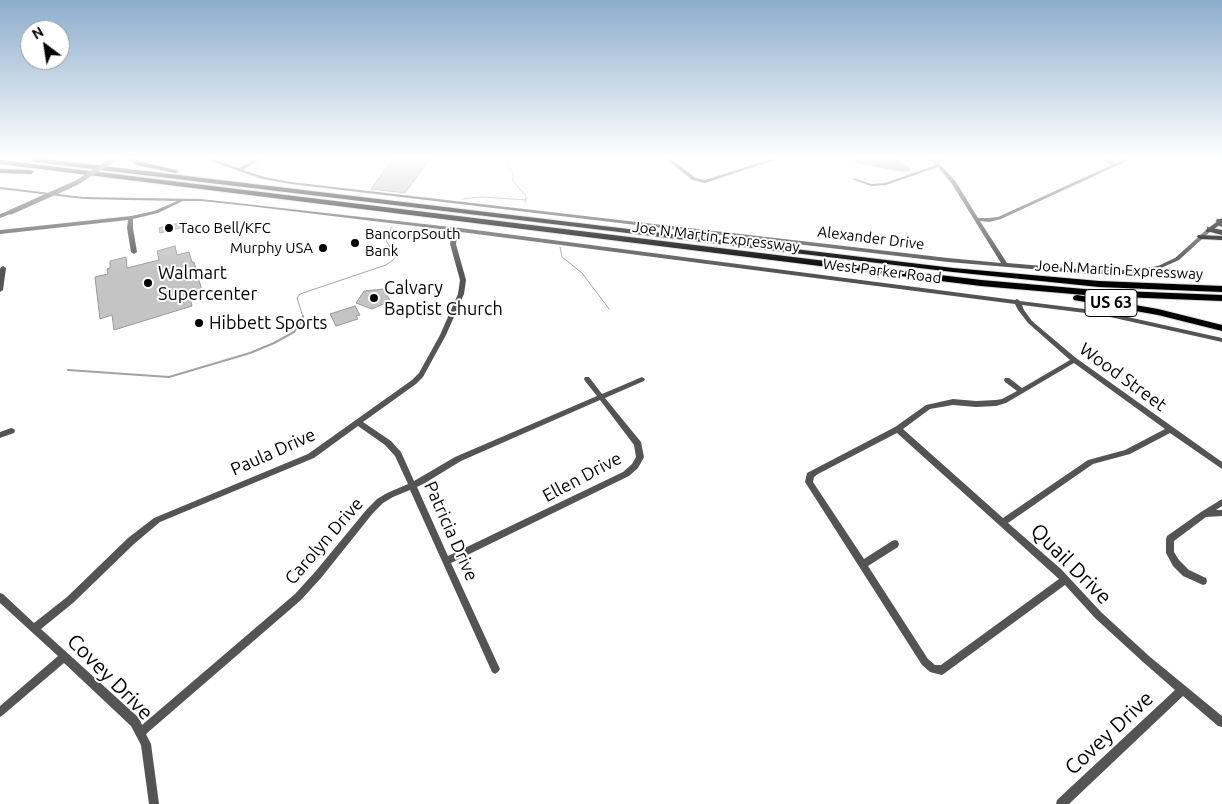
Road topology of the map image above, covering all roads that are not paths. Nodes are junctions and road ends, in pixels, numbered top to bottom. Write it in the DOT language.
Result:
graph roads {
  1 [pos="46,197"];
  2 [pos="71,197"];
  3 [pos="277,197"];
  4 [pos="338,197"];
  5 [pos="403,197"];
  6 [pos="963,197"];
  7 [pos="1046,197"];
  8 [pos="182,200"];
  9 [pos="0,216"];
  10 [pos="131,218"];
  11 [pos="977,219"];
  12 [pos="1221,222"];
  13 [pos="460,230"];
  14 [pos="1209,230"];
  15 [pos="0,232"];
  16 [pos="1222,236"];
  17 [pos="1201,237"];
  18 [pos="134,252"];
  19 [pos="1005,265"];
  20 [pos="3,268"];
  21 [pos="999,285"];
  22 [pos="1221,289"];
  23 [pos="0,290"];
  24 [pos="1222,298"];
  25 [pos="1017,301"];
  26 [pos="1222,328"];
  27 [pos="1222,340"];
  28 [pos="1074,360"];
  29 [pos="587,379"];
  30 [pos="642,379"];
  31 [pos="1007,380"];
  32 [pos="1022,391"];
  33 [pos="600,396"];
  34 [pos="359,423"];
  35 [pos="898,428"];
  36 [pos="1171,430"];
  37 [pos="11,431"];
  38 [pos="0,435"];
  39 [pos="1222,466"];
  40 [pos="412,485"];
  41 [pos="1222,502"];
  42 [pos="1222,513"];
  43 [pos="1204,514"];
  44 [pos="1003,522"];
  45 [pos="895,544"];
  46 [pos="447,562"];
  47 [pos="862,565"];
  48 [pos="1064,581"];
  49 [pos="1203,581"];
  50 [pos="0,597"];
  51 [pos="35,628"];
  52 [pos="64,657"];
  53 [pos="495,669"];
  54 [pos="1182,690"];
  55 [pos="0,712"];
  56 [pos="1222,722"];
  57 [pos="141,732"];
  58 [pos="154,804"];
  59 [pos="1061,804"];
  1 -- 9 [label="street, bridge"];
  2 -- 8 [label="street, West Parker Road"];
  3 -- 21 [label="highway, Joe N Martin Expressway"];
  4 -- 22 [label="highway, Joe N Martin Expressway"];
  5 -- 19 [label="street, Alexander Drive"];
  6 -- 11 [label="street"];
  7 -- 11 [label="street"];
  8 -- 10 [label="street"];
  8 -- 13 [label="street, West Parker Road"];
  10 -- 15 [label="street"];
  10 -- 18 [label="street"];
  11 -- 19 [label="street"];
  12 -- 14 [label="main road, Alexander Drive"];
  13 -- 25 [label="street, West Parker Road"];
  13 -- 34 [label="street, Paula Drive"];
  14 -- 16 [label="highway"];
  14 -- 17 [label="street, Alexander Drive"];
  16 -- 17 [label="highway"];
  17 -- 19 [label="street, Alexander Drive"];
  20 -- 23 [label="street"];
  21 -- 24 [label="highway, Joe N Martin Expressway / US 63"];
  21 -- 26 [label="highway, US 63"];
  25 -- 27 [label="street, West Parker Road"];
  25 -- 28 [label="street, Wood Street"];
  28 -- 32 [label="street"];
  28 -- 36 [label="street, Wood Street"];
  29 -- 33 [label="street, Ellen Drive"];
  30 -- 33 [label="street, Carolyn Drive"];
  31 -- 32 [label="street"];
  32 -- 35 [label="street"];
  33 -- 40 [label="street, Carolyn Drive"];
  33 -- 46 [label="street, Ellen Drive"];
  34 -- 40 [label="street, Patricia Drive"];
  34 -- 51 [label="street, Paula Drive"];
  35 -- 44 [label="street, Quail Drive"];
  35 -- 47 [label="street"];
  36 -- 39 [label="street, Wood Street"];
  36 -- 44 [label="street"];
  37 -- 38 [label="street"];
  40 -- 46 [label="street, Patricia Drive"];
  40 -- 57 [label="street, Carolyn Drive"];
  41 -- 43 [label="street"];
  42 -- 43 [label="street"];
  43 -- 49 [label="street"];
  44 -- 48 [label="street, Quail Drive"];
  45 -- 47 [label="street"];
  46 -- 53 [label="street, Patricia Drive"];
  47 -- 48 [label="street"];
  48 -- 54 [label="street, Quail Drive"];
  50 -- 51 [label="street, Covey Drive"];
  51 -- 52 [label="street, Covey Drive"];
  52 -- 55 [label="street"];
  52 -- 57 [label="street, Covey Drive"];
  54 -- 56 [label="street, Quail Drive"];
  54 -- 59 [label="street, Covey Drive"];
  57 -- 58 [label="street, Covey Drive"];
}
